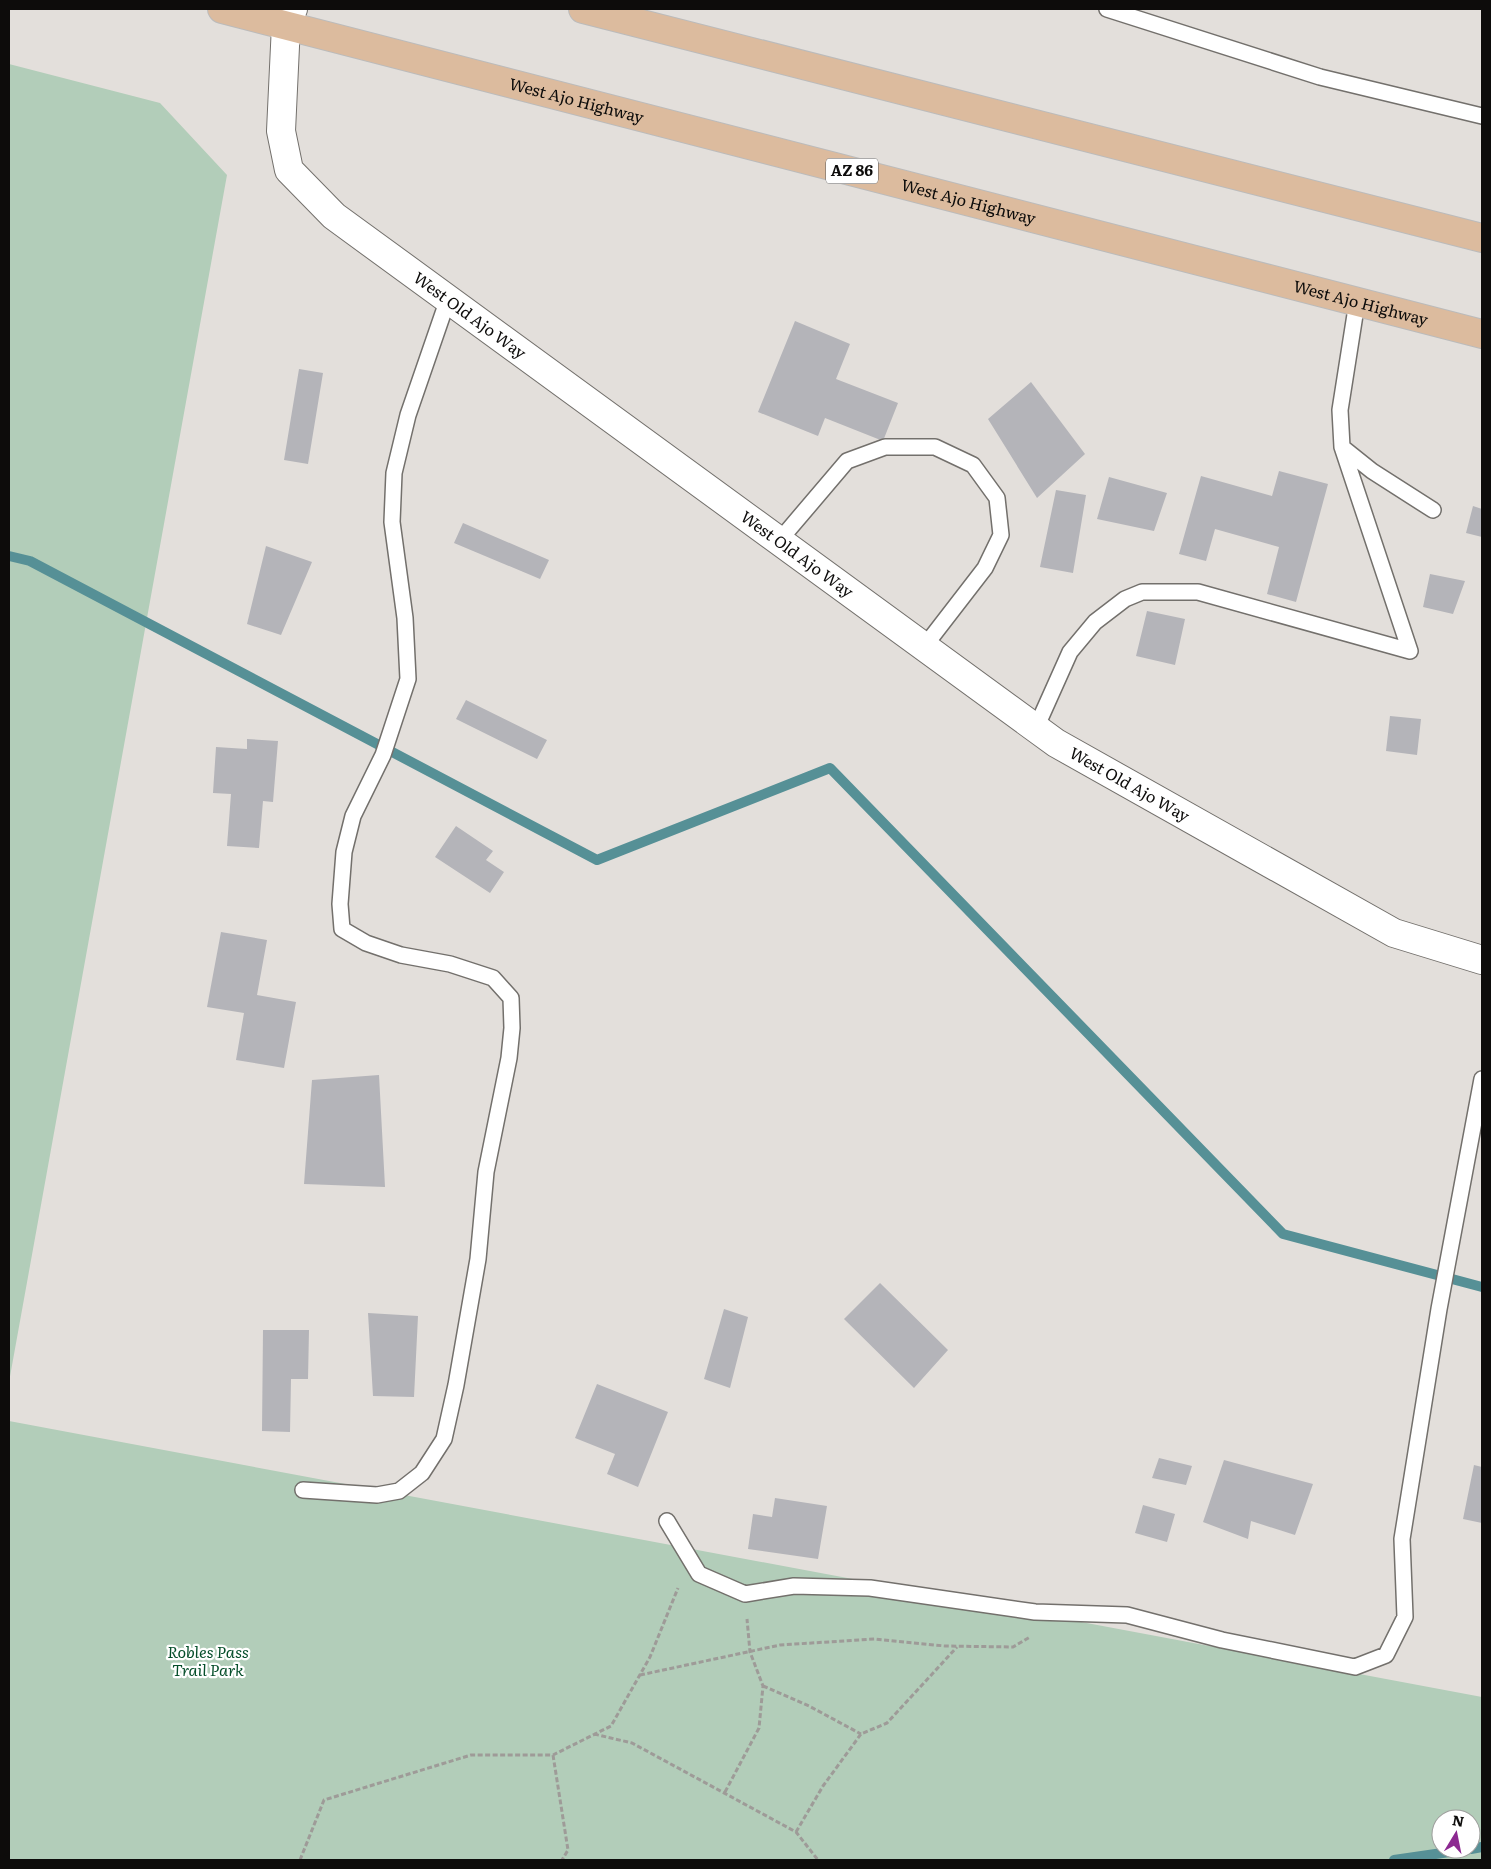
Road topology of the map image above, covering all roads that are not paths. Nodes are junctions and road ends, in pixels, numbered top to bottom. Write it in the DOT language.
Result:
graph roads {
  1 [pos="222,9"];
  2 [pos="583,9"];
  3 [pos="1106,9"];
  4 [pos="290,17"];
  5 [pos="1482,116"];
  6 [pos="1482,238"];
  7 [pos="448,299"];
  8 [pos="1357,302"];
  9 [pos="1482,334"];
  10 [pos="1342,447"];
  11 [pos="1433,510"];
  12 [pos="779,541"];
  13 [pos="924,647"];
  14 [pos="1036,728"];
  15 [pos="1482,960"];
  16 [pos="1482,1079"];
  17 [pos="303,1490"];
  18 [pos="667,1520"];
  1 -- 4 [label="main road, West Ajo Highway / AZ 86"];
  2 -- 6 [label="main road"];
  3 -- 5 [label="lane"];
  4 -- 7 [label="street, West Old Ajo Way"];
  4 -- 8 [label="main road, West Ajo Highway / AZ 86"];
  7 -- 12 [label="street, West Old Ajo Way"];
  7 -- 17 [label="lane"];
  8 -- 9 [label="main road, West Ajo Highway / AZ 86"];
  8 -- 10 [label="lane"];
  10 -- 11 [label="lane"];
  10 -- 14 [label="lane"];
  12 -- 13 [label="street, West Old Ajo Way"];
  12 -- 13 [label="lane"];
  13 -- 14 [label="street, West Old Ajo Way"];
  14 -- 15 [label="street, West Old Ajo Way"];
  16 -- 18 [label="lane"];
}
